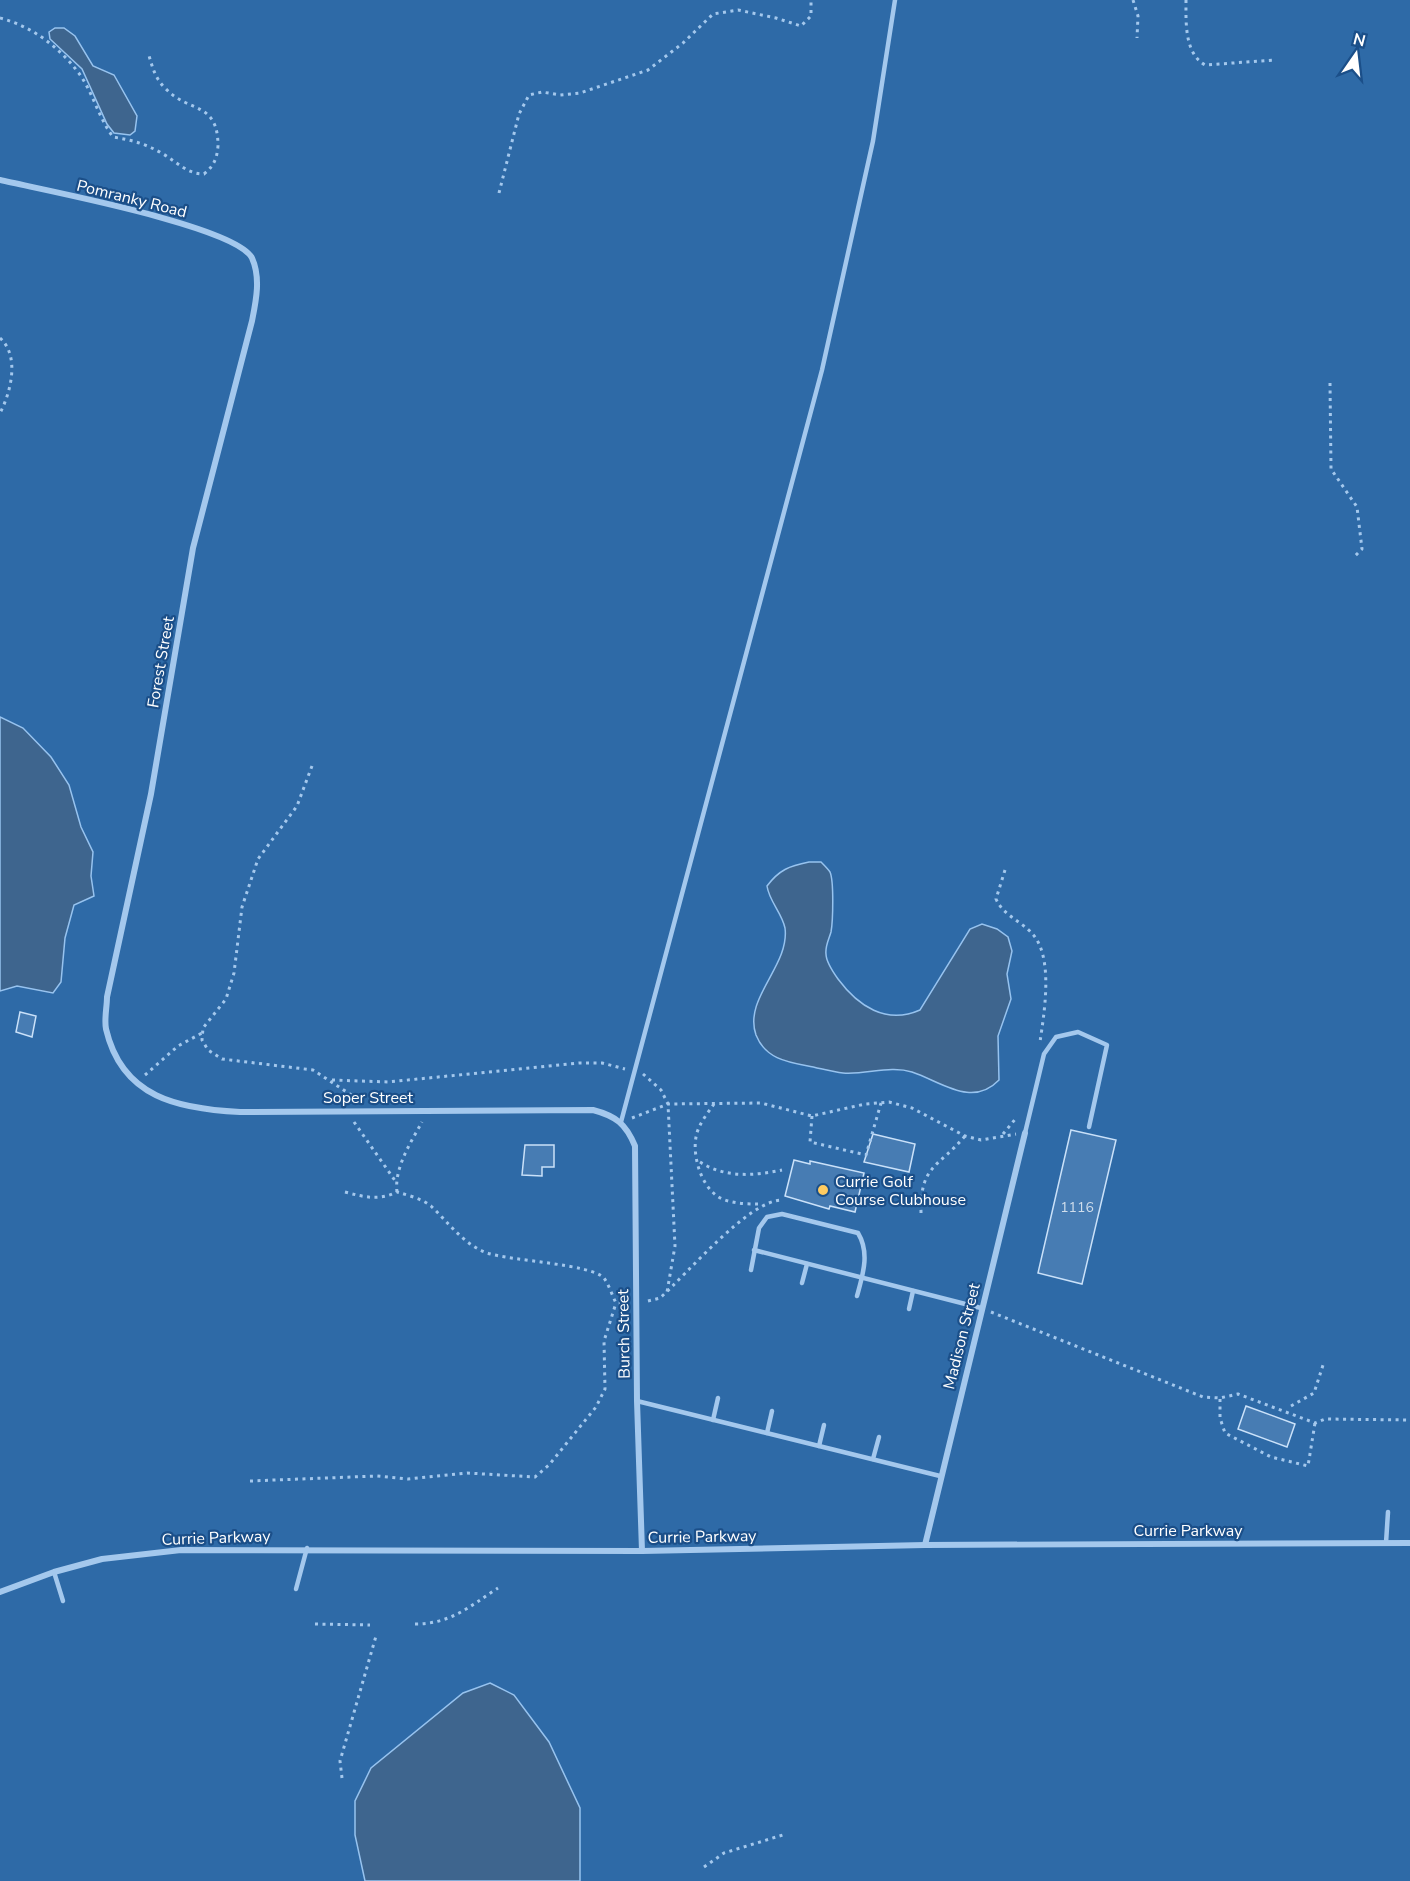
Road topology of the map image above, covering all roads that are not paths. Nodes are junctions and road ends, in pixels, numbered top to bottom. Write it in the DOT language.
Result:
graph roads {
  1 [pos="895,0"];
  2 [pos="0,180"];
  3 [pos="252,257"];
  4 [pos="123,1071"];
  5 [pos="621,1122"];
  6 [pos="1089,1127"];
  7 [pos="1025,1134"];
  8 [pos="754,1250"];
  9 [pos="807,1264"];
  10 [pos="751,1270"];
  11 [pos="862,1278"];
  12 [pos="802,1283"];
  13 [pos="913,1291"];
  14 [pos="857,1296"];
  15 [pos="981,1308"];
  16 [pos="909,1309"];
  17 [pos="718,1398"];
  18 [pos="637,1401"];
  19 [pos="772,1411"];
  20 [pos="713,1420"];
  21 [pos="824,1425"];
  22 [pos="767,1433"];
  23 [pos="879,1437"];
  24 [pos="819,1446"];
  25 [pos="873,1460"];
  26 [pos="940,1476"];
  27 [pos="1388,1512"];
  28 [pos="1386,1543"];
  29 [pos="1410,1543"];
  30 [pos="925,1545"];
  31 [pos="307,1548"];
  32 [pos="642,1551"];
  33 [pos="54,1572"];
  34 [pos="296,1589"];
  35 [pos="0,1592"];
  36 [pos="63,1601"];
  1 -- 5 [label="lane"];
  2 -- 3 [label="street, Pomranky Road"];
  3 -- 4 [label="street, Forest Street"];
  4 -- 5 [label="street, Soper Street"];
  5 -- 18 [label="street, Burch Street"];
  6 -- 7 [label="lane"];
  7 -- 15 [label="street, Madison Street"];
  8 -- 9 [label="lane"];
  8 -- 10 [label="lane"];
  8 -- 11 [label="lane"];
  9 -- 11 [label="lane"];
  9 -- 12 [label="lane"];
  11 -- 13 [label="lane"];
  11 -- 14 [label="lane"];
  13 -- 15 [label="lane"];
  13 -- 16 [label="lane"];
  15 -- 26 [label="street, Madison Street"];
  17 -- 20 [label="lane"];
  18 -- 20 [label="lane"];
  18 -- 32 [label="street, Burch Street"];
  19 -- 22 [label="lane"];
  20 -- 22 [label="lane"];
  21 -- 24 [label="lane"];
  22 -- 24 [label="lane"];
  23 -- 25 [label="lane"];
  24 -- 25 [label="lane"];
  25 -- 26 [label="lane"];
  26 -- 30 [label="street, Madison Street"];
  27 -- 28 [label="lane"];
  28 -- 29 [label="street, Currie Parkway"];
  28 -- 30 [label="street, Currie Parkway"];
  30 -- 32 [label="street, Currie Parkway"];
  31 -- 32 [label="street, Currie Parkway"];
  31 -- 33 [label="street, Currie Parkway"];
  31 -- 34 [label="lane"];
  33 -- 35 [label="street, Currie Parkway"];
  33 -- 36 [label="lane"];
}
